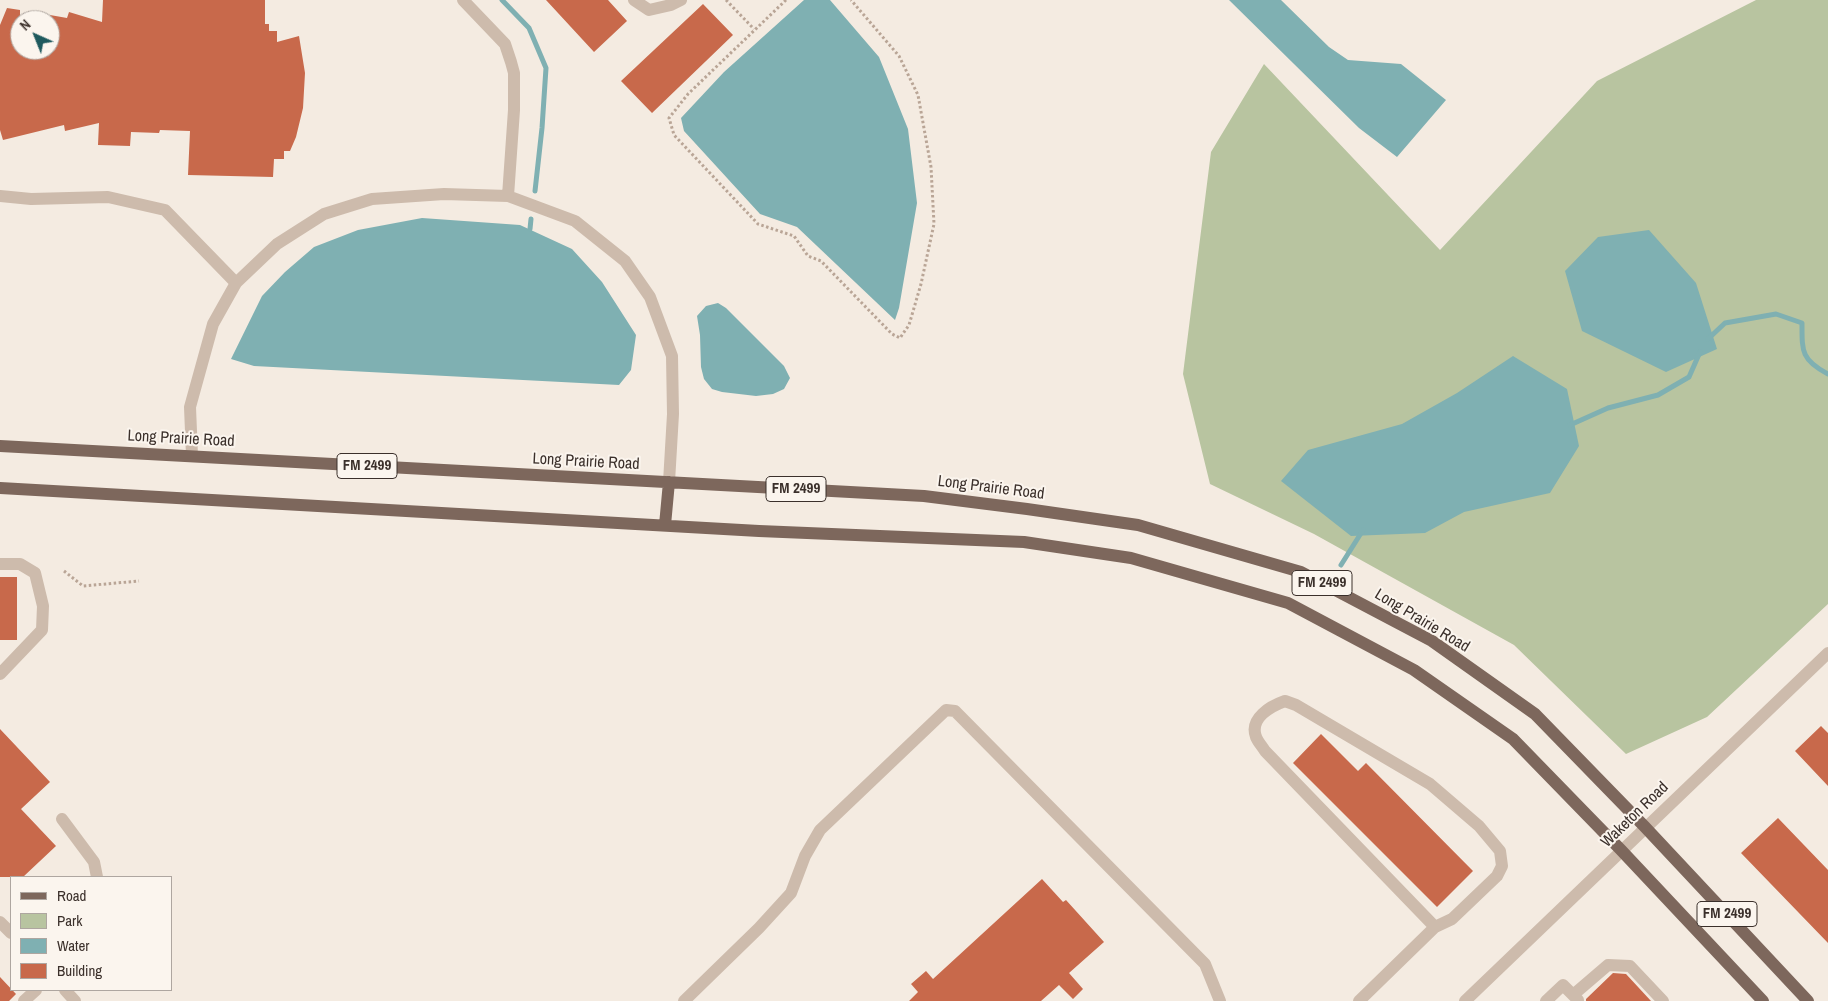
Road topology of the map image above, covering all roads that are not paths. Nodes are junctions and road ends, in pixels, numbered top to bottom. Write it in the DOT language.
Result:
graph roads {
  1 [pos="463,0"];
  2 [pos="634,0"];
  3 [pos="681,0"];
  4 [pos="0,196"];
  5 [pos="508,196"];
  6 [pos="236,283"];
  7 [pos="0,446"];
  8 [pos="192,456"];
  9 [pos="669,482"];
  10 [pos="0,488"];
  11 [pos="665,526"];
  12 [pos="0,564"];
  13 [pos="1828,653"];
  14 [pos="0,674"];
  15 [pos="62,819"];
  16 [pos="1645,827"];
  17 [pos="1621,850"];
  18 [pos="97,876"];
  19 [pos="0,922"];
  20 [pos="1435,927"];
  21 [pos="10,932"];
  22 [pos="35,991"];
  23 [pos="66,991"];
  24 [pos="1576,998"];
  25 [pos="24,1001"];
  26 [pos="75,1001"];
  27 [pos="684,1001"];
  28 [pos="1220,1001"];
  29 [pos="1359,1001"];
  30 [pos="1465,1001"];
  31 [pos="1546,1001"];
  32 [pos="1663,1001"];
  33 [pos="1763,1001"];
  34 [pos="1808,1001"];
  1 -- 5 [label="street"];
  2 -- 3 [label="street"];
  4 -- 6 [label="street"];
  5 -- 6 [label="street"];
  5 -- 9 [label="street"];
  6 -- 8 [label="street"];
  7 -- 8 [label="main road, Long Prairie Road / FM 2499"];
  8 -- 9 [label="main road, Long Prairie Road / FM 2499"];
  9 -- 11 [label="main road"];
  9 -- 16 [label="main road, Long Prairie Road / FM 2499"];
  10 -- 11 [label="main road, FM 2499"];
  11 -- 17 [label="main road, FM 2499"];
  12 -- 14 [label="street"];
  13 -- 16 [label="street, Waketon Road"];
  15 -- 18 [label="street"];
  16 -- 17 [label="street, Waketon Road"];
  16 -- 34 [label="main road, Long Prairie Road / FM 2499"];
  17 -- 30 [label="street, Waketon Road"];
  17 -- 33 [label="main road, FM 2499"];
  19 -- 21 [label="street"];
  20 -- 20 [label="street"];
  20 -- 29 [label="street"];
  22 -- 25 [label="street"];
  23 -- 26 [label="street"];
  24 -- 31 [label="street"];
  24 -- 32 [label="street"];
  27 -- 28 [label="street"];
}
